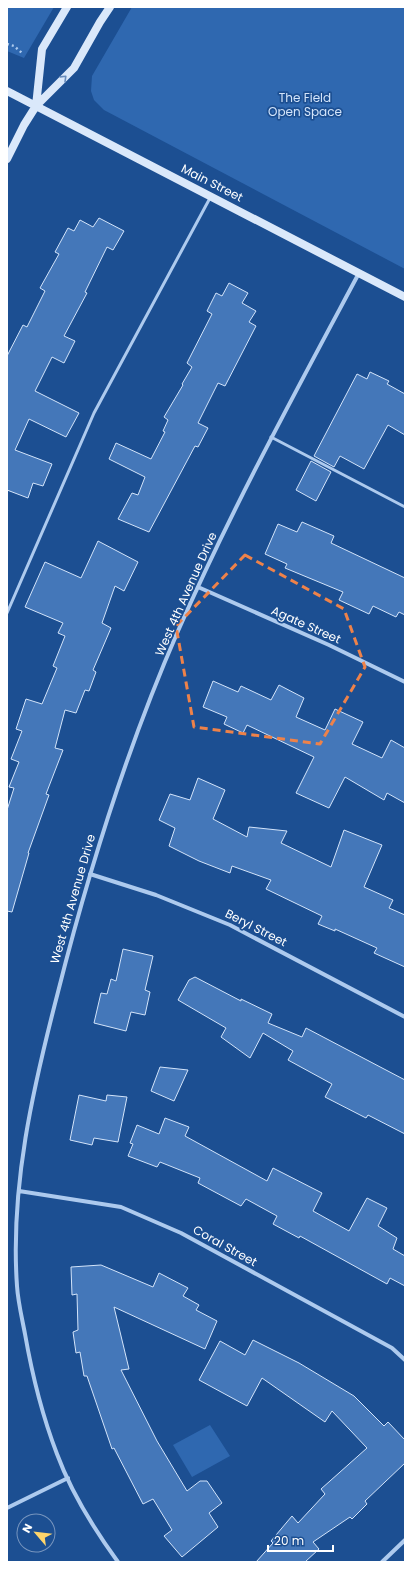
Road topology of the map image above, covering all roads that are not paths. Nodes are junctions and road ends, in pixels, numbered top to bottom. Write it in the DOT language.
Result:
graph roads {
  1 [pos="67,7"];
  2 [pos="110,7"];
  3 [pos="7,91"];
  4 [pos="36,106"];
  5 [pos="7,159"];
  6 [pos="211,196"];
  7 [pos="359,272"];
  8 [pos="405,296"];
  9 [pos="271,437"];
  10 [pos="405,507"];
  11 [pos="198,587"];
  12 [pos="7,613"];
  13 [pos="405,682"];
  14 [pos="90,874"];
  15 [pos="405,1017"];
  16 [pos="19,1191"];
  17 [pos="405,1360"];
  18 [pos="68,1478"];
  19 [pos="7,1508"];
  20 [pos="405,1540"];
  21 [pos="118,1562"];
  22 [pos="382,1562"];
  1 -- 4 [label="main road"];
  4 -- 2 [label="main road, one-way"];
  3 -- 4 [label="main road, Main Street"];
  4 -- 5 [label="main road"];
  4 -- 6 [label="main road, Main Street"];
  6 -- 7 [label="main road, Main Street"];
  6 -- 12 [label="lane"];
  7 -- 8 [label="main road, Main Street"];
  7 -- 9 [label="street, West 4th Avenue Drive"];
  9 -- 10 [label="lane"];
  9 -- 11 [label="street, West 4th Avenue Drive"];
  11 -- 13 [label="street, Agate Street"];
  11 -- 14 [label="street, West 4th Avenue Drive"];
  14 -- 15 [label="street, Beryl Street"];
  14 -- 16 [label="street, West 4th Avenue Drive"];
  16 -- 17 [label="street, Coral Street"];
  16 -- 18 [label="street, West 4th Avenue Drive"];
  18 -- 19 [label="street"];
  18 -- 21 [label="street, West 4th Avenue Drive"];
  20 -- 22 [label="street"];
}
